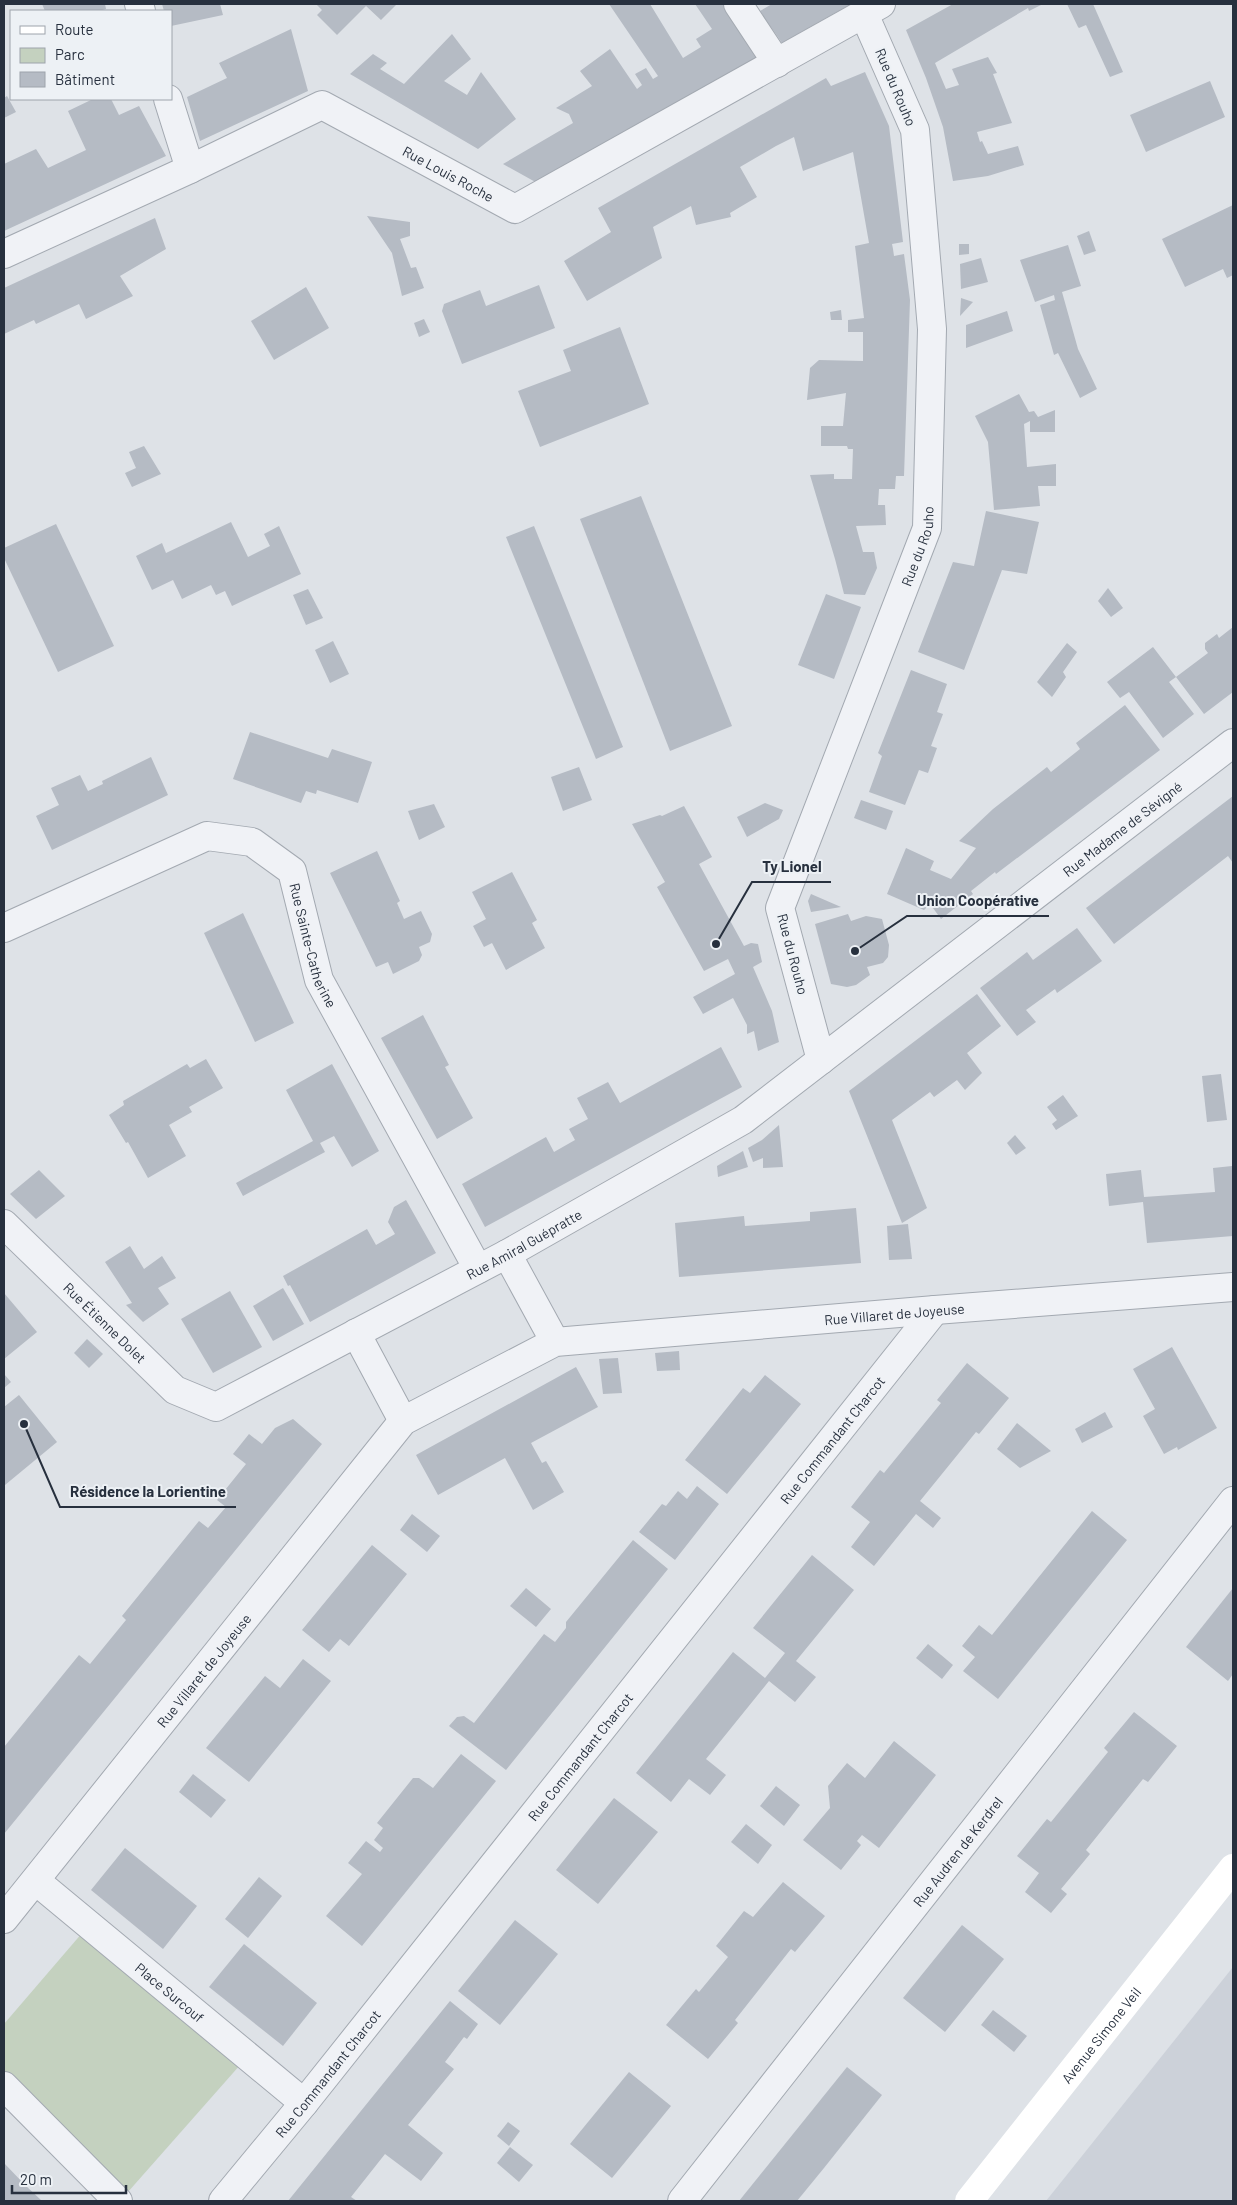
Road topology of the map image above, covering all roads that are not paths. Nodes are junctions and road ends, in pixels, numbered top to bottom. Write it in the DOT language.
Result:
graph roads {
  1 [pos="738,4"];
  2 [pos="872,9"];
  3 [pos="777,63"];
  4 [pos="168,100"];
  5 [pos="190,169"];
  6 [pos="4,254"];
  7 [pos="1233,743"];
  8 [pos="4,928"];
  9 [pos="821,1060"];
  10 [pos="4,1224"];
  11 [pos="507,1254"];
  12 [pos="478,1269"];
  13 [pos="1233,1288"];
  14 [pos="935,1310"];
  15 [pos="356,1334"];
  16 [pos="555,1342"];
  17 [pos="216,1407"];
  18 [pos="403,1421"];
  19 [pos="1233,1501"];
  20 [pos="1233,1868"];
  21 [pos="36,1881"];
  22 [pos="4,1919"];
  23 [pos="4,2086"];
  24 [pos="304,2103"];
  25 [pos="118,2201"];
  26 [pos="223,2201"];
  27 [pos="682,2201"];
  28 [pos="968,2201"];
  1 -- 3 [label="street"];
  2 -- 3 [label="street, Rue Louis Roche"];
  2 -- 9 [label="street, Rue du Rouho"];
  3 -- 5 [label="street, Rue Louis Roche"];
  4 -- 5 [label="street"];
  5 -- 6 [label="street, Rue Louis Roche"];
  7 -- 9 [label="street, Rue Madame de Sévigné"];
  8 -- 12 [label="street, Rue Sainte-Catherine"];
  9 -- 11 [label="street, Rue Amiral Guépratte"];
  10 -- 17 [label="street, Rue Étienne Dolet"];
  11 -- 12 [label="street, Rue Amiral Guépratte"];
  11 -- 16 [label="street"];
  12 -- 15 [label="street, Rue Amiral Guépratte"];
  13 -- 14 [label="street, Rue Villaret de Joyeuse"];
  14 -- 16 [label="street, Rue Villaret de Joyeuse"];
  14 -- 24 [label="street, Rue Commandant Charcot"];
  15 -- 17 [label="street, Rue Amiral Guépratte"];
  15 -- 18 [label="street"];
  16 -- 18 [label="street, Rue Villaret de Joyeuse"];
  18 -- 21 [label="street, Rue Villaret de Joyeuse"];
  19 -- 27 [label="street, Rue Audren de Kerdrel"];
  20 -- 28 [label="main road, Avenue Simone Veil"];
  21 -- 22 [label="street, Rue Villaret de Joyeuse"];
  21 -- 24 [label="street, Place Surcouf"];
  23 -- 25 [label="street"];
  24 -- 26 [label="street, Rue Commandant Charcot"];
}
